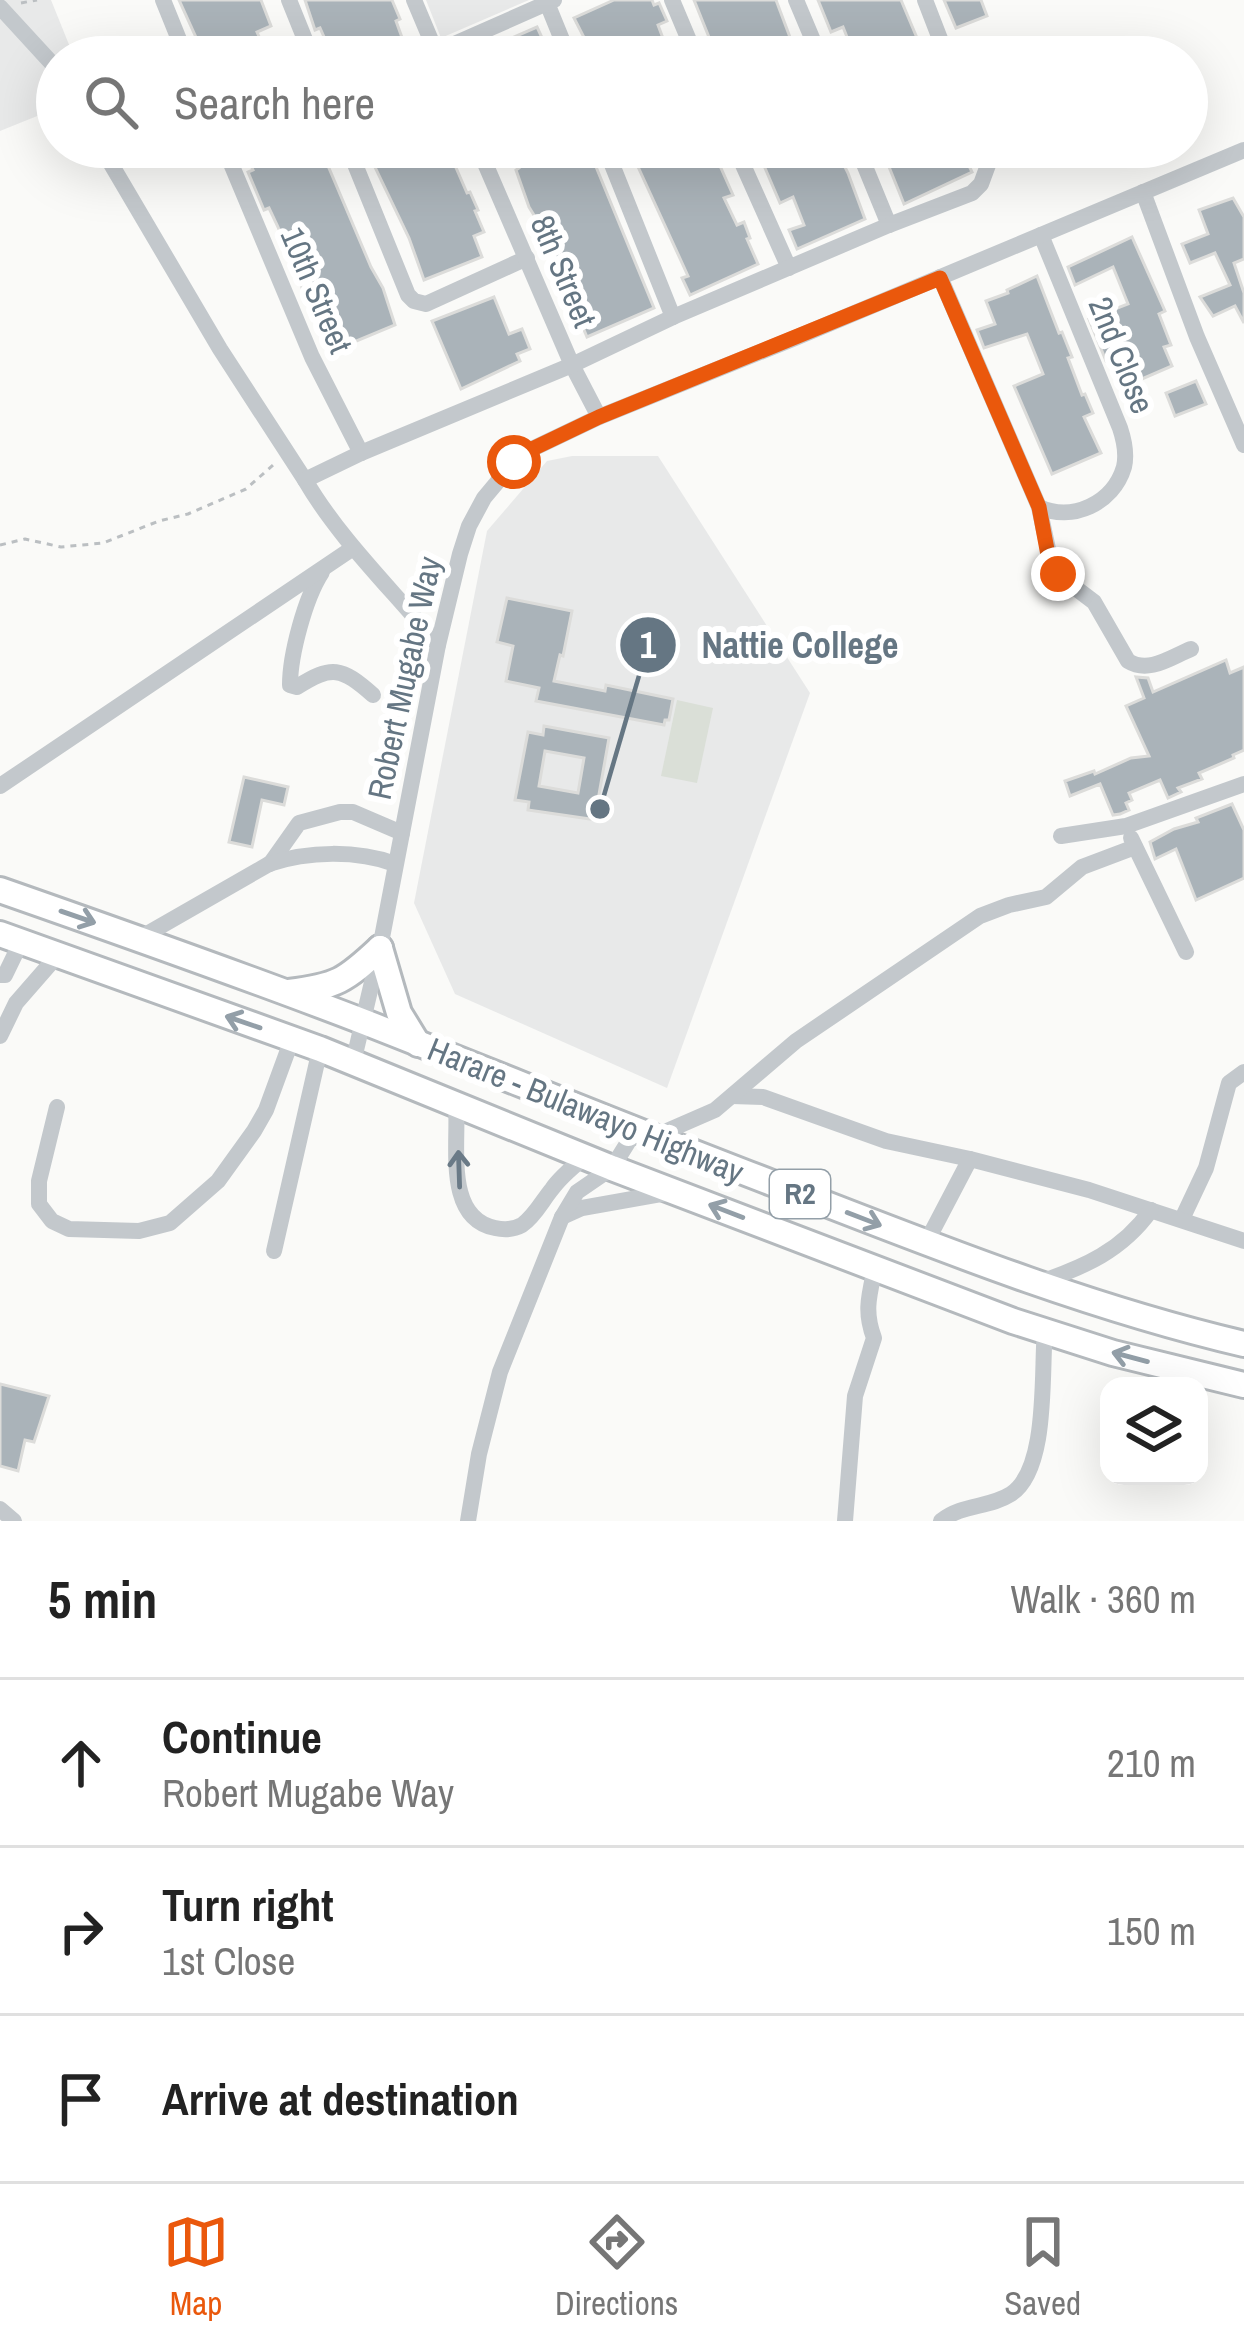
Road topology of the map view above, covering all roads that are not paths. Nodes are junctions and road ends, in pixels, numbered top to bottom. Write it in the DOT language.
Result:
graph roads {
  1 [pos="163,0"];
  2 [pos="289,0"];
  3 [pos="414,0"];
  4 [pos="672,0"];
  5 [pos="796,0"];
  6 [pos="925,0"];
  7 [pos="551,1"];
  8 [pos="0,7"];
  9 [pos="178,36"];
  10 [pos="304,36"];
  11 [pos="429,36"];
  12 [pos="477,36"];
  13 [pos="562,36"];
  14 [pos="687,36"];
  15 [pos="811,36"];
  16 [pos="939,36"];
  17 [pos="36,46"];
  18 [pos="1244,150"];
  19 [pos="1208,165"];
  20 [pos="113,168"];
  21 [pos="233,168"];
  22 [pos="357,168"];
  23 [pos="487,168"];
  24 [pos="613,168"];
  25 [pos="745,168"];
  26 [pos="866,168"];
  27 [pos="983,168"];
  28 [pos="1201,168"];
  29 [pos="1143,192"];
  30 [pos="889,225"];
  31 [pos="1042,235"];
  32 [pos="526,258"];
  33 [pos="789,268"];
  34 [pos="940,278"];
  35 [pos="673,316"];
  36 [pos="572,365"];
  37 [pos="599,417"];
  38 [pos="1244,445"];
  39 [pos="361,453"];
  40 [pos="305,480"];
  41 [pos="1039,507"];
  42 [pos="353,548"];
  43 [pos="323,566"];
  44 [pos="438,645"];
  45 [pos="1191,649"];
  46 [pos="373,695"];
  47 [pos="1244,784"];
  48 [pos="0,786"];
  49 [pos="1126,826"];
  50 [pos="402,833"];
  51 [pos="1060,836"];
  52 [pos="1135,847"];
  53 [pos="395,864"];
  54 [pos="269,865"];
  55 [pos="0,890"];
  56 [pos="11,938"];
  57 [pos="140,938"];
  58 [pos="380,948"];
  59 [pos="1186,952"];
  60 [pos="57,956"];
  61 [pos="0,975"];
  62 [pos="283,993"];
  63 [pos="364,1022"];
  64 [pos="0,1036"];
  65 [pos="292,1040"];
  66 [pos="418,1044"];
  67 [pos="320,1049"];
  68 [pos="353,1063"];
  69 [pos="1244,1072"];
  70 [pos="732,1096"];
  71 [pos="456,1105"];
  72 [pos="57,1107"];
  73 [pos="644,1134"];
  74 [pos="586,1156"];
  75 [pos="970,1159"];
  76 [pos="612,1168"];
  77 [pos="675,1191"];
  78 [pos="1151,1210"];
  79 [pos="562,1217"];
  80 [pos="1182,1219"];
  81 [pos="1244,1241"];
  82 [pos="926,1243"];
  83 [pos="274,1252"];
  84 [pos="874,1268"];
  85 [pos="1038,1283"];
  86 [pos="1045,1330"];
  87 [pos="1244,1344"];
  88 [pos="1244,1385"];
  89 [pos="0,1509"];
  90 [pos="14,1521"];
  91 [pos="468,1521"];
  92 [pos="845,1521"];
  93 [pos="941,1521"];
  1 -- 9 [label="street"];
  2 -- 10 [label="street"];
  3 -- 11 [label="street"];
  4 -- 14 [label="street"];
  5 -- 15 [label="street"];
  6 -- 16 [label="street"];
  7 -- 12 [label="street"];
  7 -- 13 [label="street"];
  8 -- 17 [label="street"];
  18 -- 19 [label="street, Robert Mugabe Way"];
  20 -- 40 [label="street"];
  21 -- 39 [label="street, 10th Street"];
  22 -- 32 [label="street"];
  23 -- 32 [label="street, 8th Street"];
  24 -- 35 [label="street"];
  25 -- 33 [label="street"];
  26 -- 30 [label="street"];
  27 -- 30 [label="street"];
  28 -- 29 [label="street, Robert Mugabe Way"];
  29 -- 31 [label="street, Robert Mugabe Way"];
  29 -- 38 [label="street"];
  30 -- 33 [label="street"];
  31 -- 34 [label="street, Robert Mugabe Way"];
  31 -- 41 [label="street, 2nd Close"];
  32 -- 36 [label="street, 8th Street"];
  33 -- 35 [label="street"];
  34 -- 37 [label="street, Robert Mugabe Way"];
  34 -- 41 [label="street"];
  35 -- 36 [label="street"];
  36 -- 37 [label="street, 8th Street"];
  36 -- 39 [label="street"];
  37 -- 44 [label="street, Robert Mugabe Way"];
  39 -- 40 [label="street"];
  40 -- 42 [label="street"];
  41 -- 45 [label="street"];
  42 -- 43 [label="street"];
  42 -- 44 [label="street"];
  43 -- 46 [label="street"];
  43 -- 48 [label="street"];
  44 -- 50 [label="street, Robert Mugabe Way"];
  47 -- 49 [label="street"];
  49 -- 51 [label="street"];
  49 -- 52 [label="street"];
  50 -- 53 [label="street, Robert Mugabe Way"];
  50 -- 54 [label="street"];
  52 -- 59 [label="street"];
  52 -- 70 [label="street"];
  53 -- 54 [label="street"];
  53 -- 58 [label="street, Robert Mugabe Way"];
  54 -- 57 [label="street"];
  55 -- 57 [label="highway, Harare - Bulawayo Highway / R2, one-way"];
  56 -- 60 [label="highway, Harare - Bulawayo Highway / R2"];
  56 -- 61 [label="street"];
  57 -- 62 [label="highway, Harare - Bulawayo Highway / R2"];
  58 -- 62 [label="highway"];
  58 -- 63 [label="street, Robert Mugabe Way"];
  58 -- 66 [label="highway"];
  60 -- 64 [label="street"];
  65 -- 60 [label="highway, Harare - Bulawayo Highway / R2, one-way"];
  62 -- 63 [label="highway, Harare - Bulawayo Highway / R2"];
  63 -- 66 [label="highway, Harare - Bulawayo Highway / R2"];
  63 -- 68 [label="street, Robert Mugabe Way"];
  65 -- 67 [label="highway, Harare - Bulawayo Highway / R2"];
  65 -- 72 [label="street"];
  66 -- 73 [label="highway, Harare - Bulawayo Highway / R2"];
  67 -- 68 [label="highway, Harare - Bulawayo Highway / R2"];
  67 -- 83 [label="street"];
  68 -- 71 [label="highway, Harare - Bulawayo Highway / R2"];
  69 -- 80 [label="street"];
  70 -- 73 [label="street"];
  70 -- 75 [label="street"];
  71 -- 74 [label="highway, Harare - Bulawayo Highway / R2"];
  74 -- 71 [label="street, one-way"];
  73 -- 76 [label="street"];
  73 -- 82 [label="highway, Harare - Bulawayo Highway / R2, one-way"];
  74 -- 76 [label="highway, Harare - Bulawayo Highway / R2"];
  75 -- 78 [label="street"];
  75 -- 82 [label="street"];
  76 -- 77 [label="highway, Harare - Bulawayo Highway / R2"];
  76 -- 79 [label="street"];
  77 -- 79 [label="street"];
  84 -- 77 [label="highway, Harare - Bulawayo Highway / R2, one-way"];
  78 -- 80 [label="street"];
  78 -- 85 [label="street"];
  79 -- 91 [label="street"];
  80 -- 81 [label="street"];
  82 -- 85 [label="highway, Harare - Bulawayo Highway / R2"];
  84 -- 86 [label="highway, Harare - Bulawayo Highway / R2"];
  84 -- 92 [label="street"];
  85 -- 87 [label="highway, Harare - Bulawayo Highway / R2"];
  88 -- 86 [label="highway, Harare - Bulawayo Highway / R2, one-way"];
  86 -- 93 [label="street"];
  89 -- 90 [label="street"];
}
